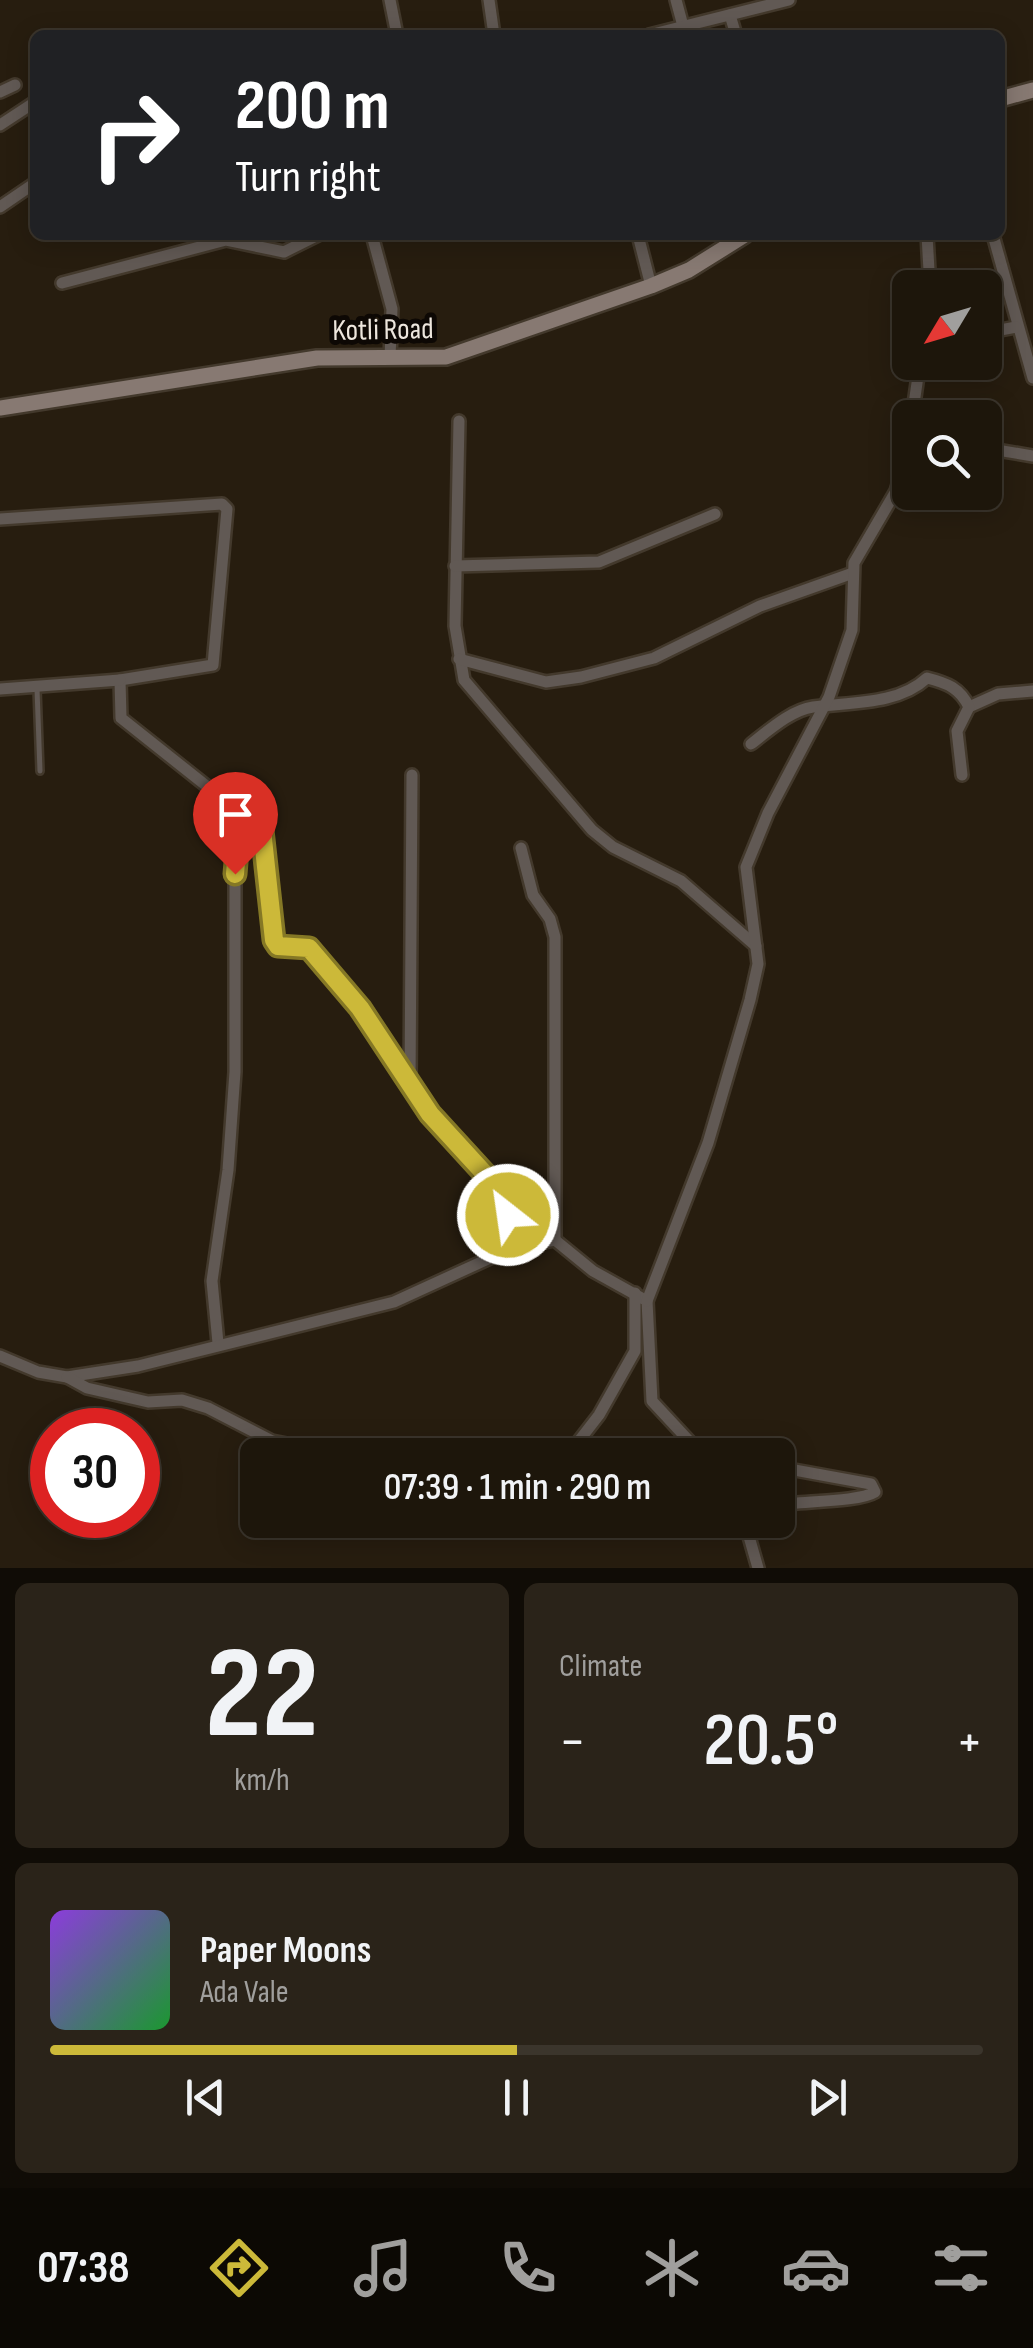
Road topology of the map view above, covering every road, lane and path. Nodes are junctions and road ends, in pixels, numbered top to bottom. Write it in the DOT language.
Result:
graph roads {
  1 [pos="390,0"];
  2 [pos="489,0"];
  3 [pos="676,0"];
  4 [pos="788,0"];
  5 [pos="730,15"];
  6 [pos="683,26"];
  7 [pos="396,30"];
  8 [pos="493,30"];
  9 [pos="668,30"];
  10 [pos="734,30"];
  11 [pos="14,86"];
  12 [pos="1033,90"];
  13 [pos="0,92"];
  14 [pos="1005,98"];
  15 [pos="30,105"];
  16 [pos="0,125"];
  17 [pos="30,186"];
  18 [pos="0,207"];
  19 [pos="226,240"];
  20 [pos="226,240"];
  21 [pos="308,240"];
  22 [pos="373,240"];
  23 [pos="639,240"];
  24 [pos="737,240"];
  25 [pos="926,240"];
  26 [pos="994,240"];
  27 [pos="929,270"];
  28 [pos="62,283"];
  29 [pos="652,286"];
  30 [pos="1016,327"];
  31 [pos="1002,330"];
  32 [pos="390,357"];
  33 [pos="1033,378"];
  34 [pos="0,408"];
  35 [pos="459,421"];
  36 [pos="1002,451"];
  37 [pos="1033,456"];
  38 [pos="892,498"];
  39 [pos="715,514"];
  40 [pos="0,519"];
  41 [pos="455,566"];
  42 [pos="853,573"];
  43 [pos="458,659"];
  44 [pos="120,680"];
  45 [pos="37,688"];
  46 [pos="0,689"];
  47 [pos="1033,691"];
  48 [pos="969,707"];
  49 [pos="824,708"];
  50 [pos="750,744"];
  51 [pos="40,771"];
  52 [pos="962,774"];
  53 [pos="412,776"];
  54 [pos="262,830"];
  55 [pos="521,848"];
  56 [pos="756,946"];
  57 [pos="410,1086"];
  58 [pos="555,1240"];
  59 [pos="512,1248"];
  60 [pos="635,1293"];
  61 [pos="647,1302"];
  62 [pos="218,1343"];
  63 [pos="0,1356"];
  64 [pos="67,1378"];
  65 [pos="264,1438"];
  66 [pos="581,1438"];
  67 [pos="686,1438"];
  68 [pos="795,1470"];
  69 [pos="795,1502"];
  70 [pos="749,1538"];
  71 [pos="758,1568"];
  1 -- 7 [label="street"];
  2 -- 8 [label="street"];
  3 -- 6 [label="street"];
  4 -- 5 [label="street"];
  5 -- 6 [label="street"];
  5 -- 10 [label="street"];
  6 -- 9 [label="street"];
  11 -- 13 [label="street"];
  12 -- 14 [label="main road"];
  15 -- 16 [label="street"];
  17 -- 18 [label="street"];
  19 -- 21 [label="street"];
  20 -- 28 [label="street"];
  22 -- 32 [label="street"];
  23 -- 29 [label="street"];
  24 -- 29 [label="main road, Kotli Road"];
  25 -- 27 [label="street"];
  26 -- 30 [label="street"];
  29 -- 32 [label="main road, Kotli Road"];
  30 -- 31 [label="street"];
  30 -- 33 [label="street"];
  32 -- 34 [label="main road, Kotli Road"];
  35 -- 41 [label="street"];
  36 -- 37 [label="street"];
  38 -- 42 [label="street"];
  39 -- 41 [label="street"];
  40 -- 44 [label="street"];
  41 -- 43 [label="street"];
  42 -- 43 [label="street"];
  42 -- 49 [label="street"];
  43 -- 56 [label="street"];
  44 -- 45 [label="street"];
  44 -- 54 [label="street"];
  45 -- 46 [label="street"];
  45 -- 51 [label="lane"];
  47 -- 48 [label="street"];
  48 -- 49 [label="street"];
  48 -- 52 [label="street"];
  49 -- 50 [label="street"];
  49 -- 56 [label="street"];
  53 -- 57 [label="street"];
  54 -- 57 [label="street"];
  54 -- 62 [label="street"];
  55 -- 58 [label="street"];
  56 -- 61 [label="street"];
  57 -- 59 [label="street"];
  58 -- 59 [label="street"];
  58 -- 60 [label="street"];
  59 -- 62 [label="street"];
  60 -- 61 [label="street"];
  60 -- 66 [label="street"];
  61 -- 67 [label="street"];
  62 -- 64 [label="street"];
  63 -- 64 [label="street"];
  64 -- 65 [label="street"];
  68 -- 69 [label="street"];
  70 -- 71 [label="street"];
}
